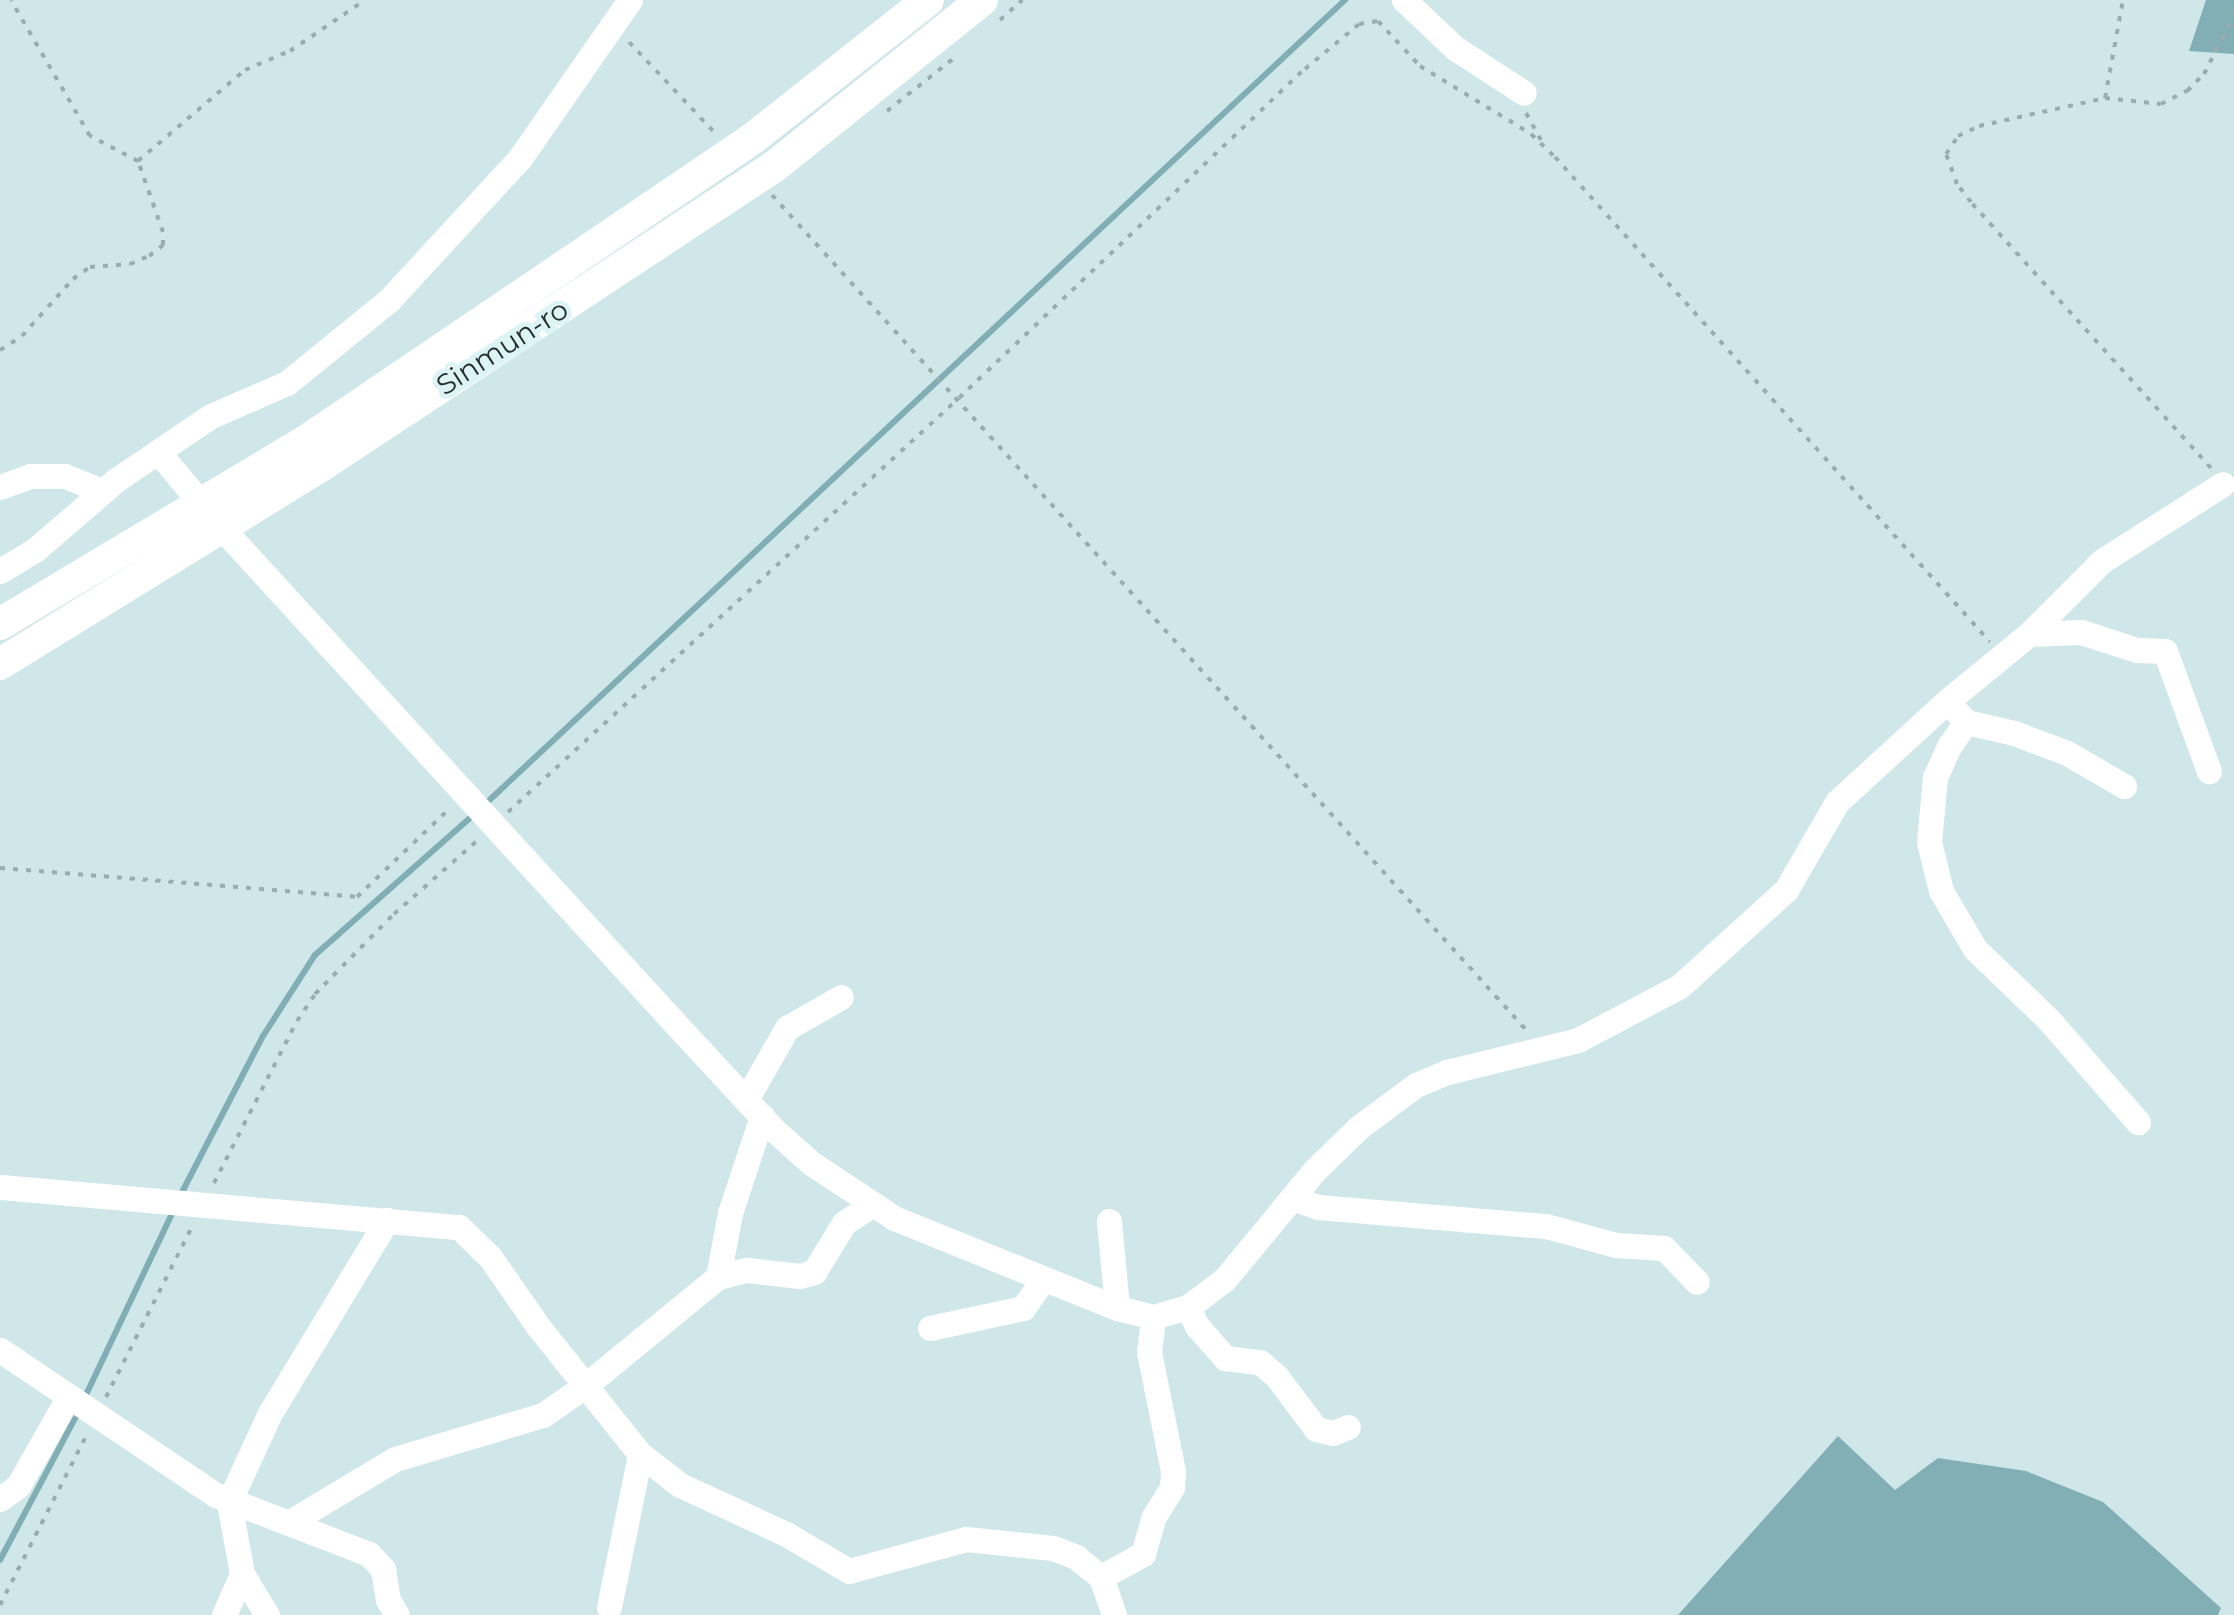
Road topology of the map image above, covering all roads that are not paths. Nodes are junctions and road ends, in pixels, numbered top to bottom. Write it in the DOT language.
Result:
graph roads {
  1 [pos="630,0"];
  2 [pos="928,0"];
  3 [pos="982,0"];
  4 [pos="1407,3"];
  5 [pos="1518,90"];
  6 [pos="158,452"];
  7 [pos="313,454"];
  8 [pos="2223,484"];
  9 [pos="0,488"];
  10 [pos="102,491"];
  11 [pos="210,515"];
  12 [pos="0,571"];
  13 [pos="0,624"];
  14 [pos="2029,634"];
  15 [pos="0,664"];
  16 [pos="1946,702"];
  17 [pos="1966,722"];
  18 [pos="2210,771"];
  19 [pos="2124,786"];
  20 [pos="841,996"];
  21 [pos="754,1107"];
  22 [pos="2138,1122"];
  23 [pos="0,1188"];
  24 [pos="1295,1200"];
  25 [pos="872,1206"];
  26 [pos="387,1220"];
  27 [pos="1109,1222"];
  28 [pos="718,1277"];
  29 [pos="1043,1279"];
  30 [pos="1696,1282"];
  31 [pos="1188,1306"];
  32 [pos="1116,1308"];
  33 [pos="1153,1317"];
  34 [pos="930,1328"];
  35 [pos="0,1350"];
  36 [pos="586,1385"];
  37 [pos="68,1398"];
  38 [pos="1348,1427"];
  39 [pos="640,1454"];
  40 [pos="0,1499"];
  41 [pos="229,1502"];
  42 [pos="290,1522"];
  43 [pos="242,1574"];
  44 [pos="1101,1577"];
  45 [pos="608,1607"];
  46 [pos="224,1615"];
  47 [pos="267,1615"];
  48 [pos="397,1615"];
  49 [pos="1114,1615"];
  1 -- 6 [label="street"];
  2 -- 7 [label="main road, Sinmun-ro"];
  3 -- 7 [label="main road, Sinmun-ro"];
  4 -- 5 [label="street"];
  6 -- 10 [label="street"];
  6 -- 11 [label="street"];
  7 -- 11 [label="main road, Sinmun-ro"];
  8 -- 14 [label="street"];
  9 -- 10 [label="street"];
  10 -- 12 [label="street"];
  11 -- 13 [label="main road, Sinmun-ro"];
  11 -- 15 [label="main road, Sinmun-ro"];
  11 -- 21 [label="street"];
  14 -- 16 [label="street"];
  14 -- 18 [label="street"];
  16 -- 17 [label="street"];
  16 -- 24 [label="street"];
  17 -- 19 [label="street"];
  17 -- 22 [label="street"];
  20 -- 21 [label="street"];
  21 -- 25 [label="street"];
  21 -- 28 [label="street"];
  23 -- 26 [label="street"];
  24 -- 30 [label="street"];
  24 -- 31 [label="street"];
  25 -- 28 [label="street"];
  25 -- 29 [label="street"];
  26 -- 36 [label="street"];
  26 -- 41 [label="street"];
  27 -- 32 [label="street"];
  28 -- 36 [label="street"];
  29 -- 32 [label="street"];
  29 -- 34 [label="street"];
  31 -- 33 [label="street"];
  31 -- 38 [label="street"];
  32 -- 33 [label="street"];
  33 -- 44 [label="street"];
  35 -- 37 [label="street"];
  36 -- 39 [label="street"];
  36 -- 42 [label="street"];
  37 -- 40 [label="street"];
  37 -- 41 [label="street"];
  39 -- 44 [label="street"];
  39 -- 45 [label="street"];
  41 -- 42 [label="street"];
  41 -- 43 [label="street"];
  42 -- 48 [label="street"];
  43 -- 46 [label="street"];
  43 -- 47 [label="street"];
  44 -- 49 [label="street"];
}
